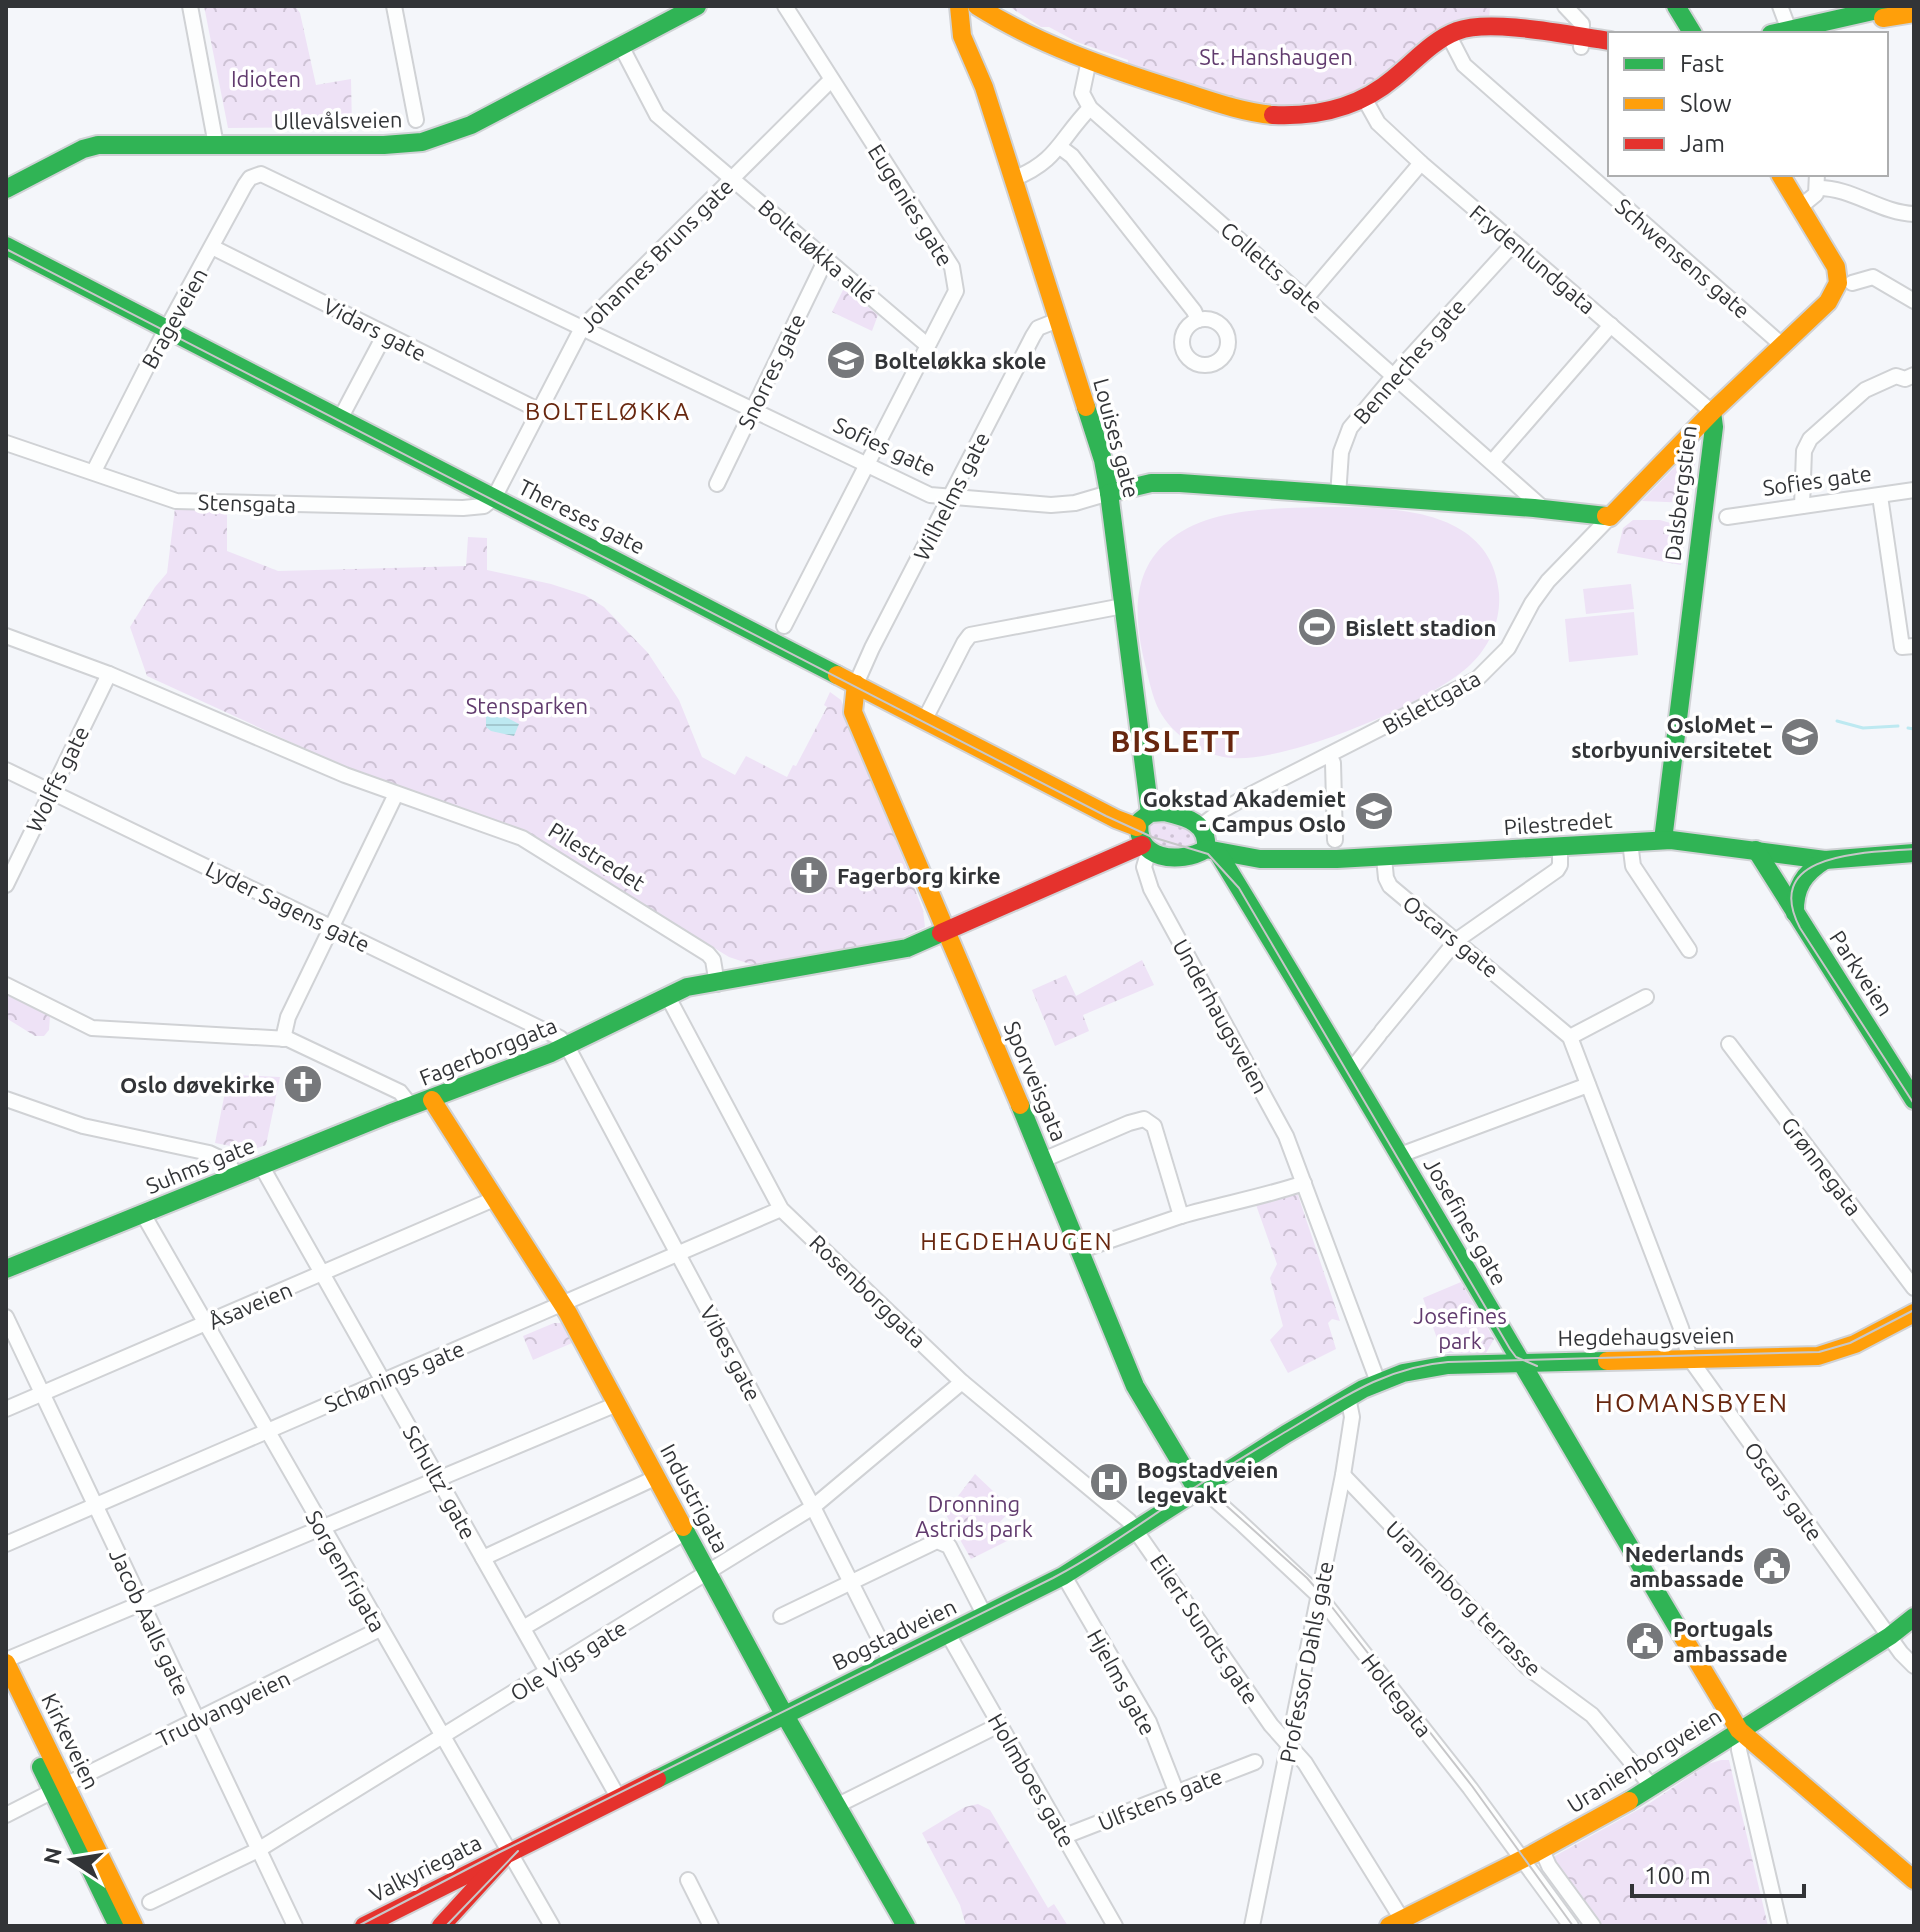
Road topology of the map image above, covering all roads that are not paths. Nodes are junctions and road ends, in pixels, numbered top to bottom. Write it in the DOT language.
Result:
graph roads {
  1 [pos="190,6"];
  2 [pos="394,6"];
  3 [pos="697,6"];
  4 [pos="785,6"];
  5 [pos="959,6"];
  6 [pos="978,6"];
  7 [pos="1565,6"];
  8 [pos="1676,6"];
  9 [pos="1780,6"];
  10 [pos="1895,6"];
  11 [pos="1914,13"];
  12 [pos="1692,32"];
  13 [pos="1780,32"];
  14 [pos="1827,32"];
  15 [pos="1449,36"];
  16 [pos="1608,41"];
  17 [pos="1582,42"];
  18 [pos="621,46"];
  19 [pos="1608,50"];
  20 [pos="1089,60"];
  21 [pos="831,80"];
  22 [pos="984,87"];
  23 [pos="1364,98"];
  24 [pos="1090,108"];
  25 [pos="416,120"];
  26 [pos="216,145"];
  27 [pos="1060,147"];
  28 [pos="1421,163"];
  29 [pos="261,174"];
  30 [pos="1781,176"];
  31 [pos="732,178"];
  32 [pos="1013,179"];
  33 [pos="1817,181"];
  34 [pos="6,189"];
  35 [pos="1800,207"];
  36 [pos="1914,214"];
  37 [pos="1514,243"];
  38 [pos="6,246"];
  39 [pos="212,247"];
  40 [pos="826,259"];
  41 [pos="1852,283"];
  42 [pos="1307,297"];
  43 [pos="1914,301"];
  44 [pos="1058,320"];
  45 [pos="1198,320"];
  46 [pos="1611,325"];
  47 [pos="582,328"];
  48 [pos="167,330"];
  49 [pos="385,334"];
  50 [pos="927,345"];
  51 [pos="1782,345"];
  52 [pos="1394,375"];
  53 [pos="1914,375"];
  54 [pos="538,410"];
  55 [pos="752,410"];
  56 [pos="1712,412"];
  57 [pos="340,419"];
  58 [pos="6,443"];
  59 [pos="1492,462"];
  60 [pos="867,465"];
  61 [pos="94,471"];
  62 [pos="717,484"];
  63 [pos="1914,490"];
  64 [pos="1109,493"];
  65 [pos="1338,496"];
  66 [pos="1880,496"];
  67 [pos="494,498"];
  68 [pos="950,498"];
  69 [pos="1802,506"];
  70 [pos="1544,509"];
  71 [pos="1610,517"];
  72 [pos="1727,517"];
  73 [pos="1123,606"];
  74 [pos="784,626"];
  75 [pos="6,636"];
  76 [pos="1914,646"];
  77 [pos="109,674"];
  78 [pos="856,684"];
  79 [pos="925,719"];
  80 [pos="1329,755"];
  81 [pos="6,770"];
  82 [pos="51,791"];
  83 [pos="396,794"];
  84 [pos="1201,826"];
  85 [pos="1145,834"];
  86 [pos="1335,840"];
  87 [pos="1663,840"];
  88 [pos="1630,842"];
  89 [pos="1560,847"];
  90 [pos="1756,850"];
  91 [pos="1212,851"];
  92 [pos="1913,855"];
  93 [pos="1384,858"];
  94 [pos="1825,860"];
  95 [pos="6,885"];
  96 [pos="1795,913"];
  97 [pos="332,927"];
  98 [pos="946,932"];
  99 [pos="1457,940"];
  100 [pos="1689,950"];
  101 [pos="717,984"];
  102 [pos="6,985"];
  103 [pos="668,997"];
  104 [pos="1646,997"];
  105 [pos="1570,1037"];
  106 [pos="283,1039"];
  107 [pos="1729,1044"];
  108 [pos="567,1046"];
  109 [pos="1351,1070"];
  110 [pos="1588,1085"];
  111 [pos="6,1099"];
  112 [pos="432,1100"];
  113 [pos="1914,1100"];
  114 [pos="411,1106"];
  115 [pos="1400,1155"];
  116 [pos="1043,1160"];
  117 [pos="262,1167"];
  118 [pos="237,1175"];
  119 [pos="1304,1183"];
  120 [pos="494,1199"];
  121 [pos="781,1209"];
  122 [pos="143,1214"];
  123 [pos="1181,1216"];
  124 [pos="1079,1251"];
  125 [pos="678,1254"];
  126 [pos="6,1269"];
  127 [pos="321,1275"];
  128 [pos="1914,1288"];
  129 [pos="563,1304"];
  130 [pos="1914,1313"];
  131 [pos="6,1317"];
  132 [pos="205,1324"];
  133 [pos="1690,1359"];
  134 [pos="1521,1363"];
  135 [pos="383,1381"];
  136 [pos="962,1382"];
  137 [pos="1375,1383"];
  138 [pos="42,1393"];
  139 [pos="1348,1397"];
  140 [pos="617,1404"];
  141 [pos="6,1409"];
  142 [pos="267,1431"];
  143 [pos="1343,1475"];
  144 [pos="657,1477"];
  145 [pos="438,1479"];
  146 [pos="1197,1490"];
  147 [pos="94,1506"];
  148 [pos="813,1507"];
  149 [pos="322,1528"];
  150 [pos="1137,1530"];
  151 [pos="686,1532"];
  152 [pos="6,1544"];
  153 [pos="483,1558"];
  154 [pos="708,1572"];
  155 [pos="1064,1576"];
  156 [pos="851,1581"];
  157 [pos="1319,1596"];
  158 [pos="142,1603"];
  159 [pos="781,1616"];
  160 [pos="985,1616"];
  161 [pos="1914,1617"];
  162 [pos="523,1628"];
  163 [pos="380,1629"];
  164 [pos="948,1634"];
  165 [pos="1890,1636"];
  166 [pos="6,1662"];
  167 [pos="891,1662"];
  168 [pos="1914,1666"];
  169 [pos="547,1673"];
  170 [pos="6,1695"];
  171 [pos="786,1715"];
  172 [pos="197,1721"];
  173 [pos="999,1725"];
  174 [pos="1739,1730"];
  175 [pos="443,1738"];
  176 [pos="1290,1747"];
  177 [pos="1255,1762"];
  178 [pos="59,1788"];
  179 [pos="1653,1788"];
  180 [pos="1176,1791"];
  181 [pos="618,1797"];
  182 [pos="838,1805"];
  183 [pos="6,1815"];
  184 [pos="1065,1836"];
  185 [pos="258,1850"];
  186 [pos="1542,1850"];
  187 [pos="509,1853"];
  188 [pos="1522,1860"];
  189 [pos="688,1880"];
  190 [pos="1914,1880"];
  191 [pos="150,1902"];
  192 [pos="1399,1924"];
  193 [pos="118,1926"];
  194 [pos="134,1926"];
  195 [pos="295,1926"];
  196 [pos="364,1926"];
  197 [pos="441,1926"];
  198 [pos="552,1926"];
  199 [pos="711,1926"];
  200 [pos="906,1926"];
  201 [pos="1115,1926"];
  202 [pos="1252,1926"];
  203 [pos="1571,1926"];
  204 [pos="1593,1926"];
  205 [pos="1780,1926"];
  1 -- 26 [label="street"];
  2 -- 25 [label="street"];
  3 -- 18 [label="street, Ullevålsveien"];
  4 -- 21 [label="street, Eugenies gate"];
  5 -- 22 [label="street, Louises gate"];
  6 -- 20 [label="street"];
  6 -- 22 [label="street, Louises gate"];
  7 -- 17 [label="street"];
  8 -- 12 [label="street"];
  9 -- 13 [label="street"];
  10 -- 13 [label="street"];
  11 -- 14 [label="street"];
  15 -- 17 [label="street"];
  15 -- 23 [label="street"];
  15 -- 51 [label="street, Schwensens gate"];
  16 -- 17 [label="street"];
  17 -- 19 [label="street"];
  18 -- 26 [label="street, Ullevålsveien"];
  18 -- 31 [label="street, Bolteløkka allé"];
  20 -- 23 [label="street"];
  20 -- 24 [label="street"];
  21 -- 31 [label="street, Johannes Bruns gate"];
  21 -- 50 [label="street, Eugenies gate"];
  22 -- 32 [label="street, Louises gate"];
  23 -- 28 [label="street, Frydenlundgata"];
  24 -- 27 [label="street"];
  24 -- 42 [label="street, Colletts gate"];
  26 -- 34 [label="street, Ullevålsveien"];
  27 -- 32 [label="street"];
  27 -- 45 [label="street"];
  28 -- 37 [label="street, Frydenlundgata"];
  28 -- 42 [label="street"];
  29 -- 39 [label="street, Brageveien"];
  29 -- 47 [label="street, Sofies gate"];
  30 -- 35 [label="street"];
  31 -- 40 [label="street, Bolteløkka allé"];
  31 -- 47 [label="street, Johannes Bruns gate"];
  32 -- 44 [label="street, Louises gate"];
  33 -- 35 [label="street"];
  33 -- 36 [label="street"];
  35 -- 51 [label="street, Dalsbergstien"];
  37 -- 46 [label="street, Frydenlundgata"];
  37 -- 52 [label="street, Benneches gate"];
  38 -- 48 [label="street, Thereses gate"];
  39 -- 48 [label="street, Brageveien"];
  39 -- 49 [label="street, Vidars gate"];
  40 -- 50 [label="street, Bolteløkka allé"];
  40 -- 55 [label="street, Snorres gate"];
  41 -- 43 [label="street"];
  42 -- 52 [label="street, Colletts gate"];
  44 -- 64 [label="street, Louises gate"];
  44 -- 68 [label="street, Wilhelms gate"];
  46 -- 56 [label="street, Frydenlundgata"];
  46 -- 59 [label="street"];
  47 -- 54 [label="street, Johannes Bruns gate"];
  47 -- 55 [label="street, Sofies gate"];
  48 -- 57 [label="street, Thereses gate"];
  48 -- 61 [label="street, Brageveien"];
  49 -- 54 [label="street, Vidars gate"];
  49 -- 57 [label="street"];
  50 -- 60 [label="street, Eugenies gate"];
  51 -- 56 [label="street, Dalsbergstien"];
  52 -- 59 [label="street, Colletts gate"];
  52 -- 65 [label="street, Benneches gate"];
  53 -- 69 [label="street"];
  54 -- 67 [label="street, Johannes Bruns gate"];
  55 -- 60 [label="street, Sofies gate"];
  55 -- 62 [label="street, Snorres gate"];
  56 -- 71 [label="street"];
  56 -- 87 [label="street, Dalsbergstien"];
  57 -- 67 [label="street, Thereses gate"];
  58 -- 61 [label="street, Stensgata"];
  59 -- 70 [label="street, Colletts gate"];
  60 -- 68 [label="street, Sofies gate"];
  60 -- 74 [label="street, Eugenies gate"];
  61 -- 67 [label="street, Stensgata"];
  63 -- 66 [label="street, Sofies gate"];
  64 -- 65 [label="street, Sofies gate"];
  64 -- 68 [label="street, Sofies gate"];
  64 -- 73 [label="street, Louises gate"];
  65 -- 70 [label="street, Sofies gate"];
  66 -- 69 [label="street, Sofies gate"];
  66 -- 76 [label="street"];
  67 -- 78 [label="street, Thereses gate"];
  68 -- 78 [label="street, Wilhelms gate"];
  69 -- 72 [label="street, Sofies gate"];
  70 -- 71 [label="street, Sofies gate"];
  71 -- 80 [label="street, Bislettgata"];
  73 -- 79 [label="street"];
  73 -- 85 [label="street, Louises gate"];
  75 -- 77 [label="street, Pilestredet"];
  77 -- 82 [label="street, Wolffs gate"];
  77 -- 83 [label="street, Pilestredet"];
  78 -- 79 [label="street, Thereses gate"];
  78 -- 98 [label="street, Sporveisgata"];
  79 -- 85 [label="street, Thereses gate"];
  80 -- 84 [label="street, Bislettgata"];
  80 -- 86 [label="street"];
  81 -- 82 [label="street, Lyder Sagens gate"];
  82 -- 95 [label="street, Wolffs gate"];
  82 -- 97 [label="street, Lyder Sagens gate"];
  83 -- 97 [label="street"];
  83 -- 101 [label="street, Pilestredet"];
  84 -- 85 [label="street"];
  84 -- 91 [label="street, Josefines gate"];
  85 -- 91 [label="street, Pilestredet"];
  85 -- 98 [label="street"];
  85 -- 119 [label="street, Underhaugsveien"];
  87 -- 88 [label="street, Pilestredet"];
  87 -- 90 [label="street, Pilestredet"];
  88 -- 89 [label="street, Pilestredet"];
  88 -- 100 [label="street"];
  89 -- 93 [label="street, Pilestredet"];
  89 -- 99 [label="street"];
  90 -- 94 [label="street, Pilestredet"];
  90 -- 96 [label="street, Parkveien"];
  91 -- 93 [label="street, Pilestredet"];
  91 -- 109 [label="street, Josefines gate"];
  92 -- 94 [label="street, Pilestredet"];
  93 -- 99 [label="street, Oscars gate"];
  94 -- 96 [label="street"];
  96 -- 113 [label="street, Parkveien"];
  97 -- 106 [label="street"];
  97 -- 108 [label="street, Lyder Sagens gate"];
  98 -- 101 [label="street"];
  98 -- 116 [label="street, Sporveisgata"];
  99 -- 105 [label="street, Oscars gate"];
  99 -- 109 [label="street"];
  101 -- 103 [label="street, Fagerborggata"];
  102 -- 106 [label="street, Fagerborggata"];
  103 -- 108 [label="street, Fagerborggata"];
  103 -- 121 [label="street, Rosenborggata"];
  104 -- 105 [label="street"];
  105 -- 110 [label="street, Oscars gate"];
  106 -- 114 [label="street, Fagerborggata"];
  107 -- 128 [label="street, Grønnegata"];
  108 -- 112 [label="street, Fagerborggata"];
  108 -- 125 [label="street, Vibes gate"];
  109 -- 115 [label="street, Josefines gate"];
  110 -- 115 [label="street"];
  110 -- 133 [label="street, Oscars gate"];
  111 -- 118 [label="street"];
  112 -- 114 [label="street, Fagerborggata"];
  112 -- 120 [label="street, Industrigata"];
  114 -- 117 [label="street, Suhms gate"];
  115 -- 134 [label="street, Josefines gate"];
  116 -- 123 [label="street"];
  116 -- 124 [label="street, Sporveisgata"];
  117 -- 118 [label="street, Suhms gate"];
  117 -- 127 [label="street, Schultz’ gate"];
  118 -- 122 [label="street, Suhms gate"];
  119 -- 123 [label="street"];
  119 -- 137 [label="street, Underhaugsveien"];
  120 -- 127 [label="street, Åsaveien"];
  120 -- 129 [label="street, Industrigata"];
  121 -- 125 [label="street, Schønings gate"];
  121 -- 136 [label="street, Rosenborggata"];
  122 -- 126 [label="street, Suhms gate"];
  122 -- 132 [label="street, Sorgenfrigata"];
  123 -- 124 [label="street"];
  124 -- 146 [label="street, Sporveisgata"];
  125 -- 129 [label="street, Schønings gate"];
  125 -- 148 [label="street, Vibes gate"];
  127 -- 132 [label="street, Åsaveien"];
  127 -- 135 [label="street, Schultz’ gate"];
  129 -- 135 [label="street, Schønings gate"];
  129 -- 140 [label="street, Industrigata"];
  130 -- 133 [label="street, Hegdehaugsveien"];
  131 -- 138 [label="street, Jacob Aalls gate"];
  132 -- 138 [label="street, Åsaveien"];
  132 -- 142 [label="street, Sorgenfrigata"];
  133 -- 134 [label="street, Hegdehaugsveien"];
  133 -- 165 [label="street, Oscars gate"];
  134 -- 137 [label="street, Hegdehaugsveien"];
  134 -- 174 [label="street, Josefines gate"];
  135 -- 142 [label="street, Schønings gate"];
  135 -- 145 [label="street, Schultz’ gate"];
  136 -- 148 [label="street, Ole Vigs gate"];
  136 -- 150 [label="street, Rosenborggata"];
  137 -- 139 [label="street, Bogstadveien"];
  138 -- 141 [label="street, Åsaveien"];
  138 -- 147 [label="street, Jacob Aalls gate"];
  139 -- 143 [label="street, Professor Dahls gate"];
  139 -- 146 [label="street, Bogstadveien"];
  140 -- 144 [label="street, Industrigata"];
  140 -- 145 [label="street"];
  142 -- 147 [label="street, Schønings gate"];
  142 -- 149 [label="street, Sorgenfrigata"];
  143 -- 157 [label="street, Professor Dahls gate"];
  143 -- 179 [label="street, Uranienborg terrasse"];
  144 -- 151 [label="street, Industrigata"];
  144 -- 153 [label="street"];
  145 -- 149 [label="street"];
  145 -- 153 [label="street, Schultz’ gate"];
  146 -- 150 [label="street, Bogstadveien"];
  146 -- 157 [label="street, Holtegata"];
  147 -- 152 [label="street, Schønings gate"];
  147 -- 158 [label="street, Jacob Aalls gate"];
  148 -- 154 [label="street, Ole Vigs gate"];
  148 -- 156 [label="street, Vibes gate"];
  149 -- 158 [label="street"];
  149 -- 163 [label="street, Sorgenfrigata"];
  150 -- 155 [label="street, Bogstadveien"];
  150 -- 176 [label="street, Eilert Sundts gate"];
  151 -- 154 [label="street, Industrigata"];
  151 -- 162 [label="street"];
  153 -- 162 [label="street, Schultz’ gate"];
  154 -- 169 [label="street, Ole Vigs gate"];
  154 -- 171 [label="street, Industrigata"];
  155 -- 160 [label="street, Bogstadveien"];
  155 -- 180 [label="street, Hjelms gate"];
  156 -- 159 [label="street"];
  156 -- 160 [label="street"];
  156 -- 167 [label="street, Vibes gate"];
  157 -- 176 [label="street, Professor Dahls gate"];
  157 -- 188 [label="street, Holtegata"];
  158 -- 166 [label="street"];
  158 -- 172 [label="street, Jacob Aalls gate"];
  160 -- 164 [label="street, Bogstadveien"];
  161 -- 165 [label="street, Uranienborgveien"];
  162 -- 169 [label="street, Schultz’ gate"];
  163 -- 172 [label="street, Trudvangveien"];
  163 -- 175 [label="street, Sorgenfrigata"];
  164 -- 167 [label="street, Bogstadveien"];
  164 -- 173 [label="street, Holmboes gate"];
  165 -- 168 [label="street, Oscars gate"];
  165 -- 174 [label="street, Uranienborgveien"];
  166 -- 178 [label="street, Kirkeveien"];
  167 -- 171 [label="street, Bogstadveien"];
  169 -- 175 [label="street, Ole Vigs gate"];
  169 -- 181 [label="street, Schultz’ gate"];
  170 -- 178 [label="street, Kirkeveien"];
  171 -- 181 [label="street, Bogstadveien"];
  171 -- 182 [label="street, Industrigata"];
  172 -- 178 [label="street, Trudvangveien"];
  172 -- 185 [label="street, Jacob Aalls gate"];
  173 -- 182 [label="street"];
  173 -- 184 [label="street, Holmboes gate"];
  174 -- 179 [label="street, Uranienborgveien"];
  174 -- 190 [label="street"];
  174 -- 205 [label="street, Josefines gate"];
  175 -- 185 [label="street, Ole Vigs gate"];
  175 -- 187 [label="street, Sorgenfrigata"];
  176 -- 192 [label="street, Eilert Sundts gate"];
  176 -- 202 [label="street, Professor Dahls gate"];
  177 -- 180 [label="street, Ulfstens gate"];
  178 -- 183 [label="street, Trudvangveien"];
  178 -- 193 [label="street, Kirkeveien"];
  178 -- 194 [label="street, Kirkeveien"];
  179 -- 186 [label="street, Uranienborgveien"];
  180 -- 184 [label="street, Ulfstens gate"];
  181 -- 187 [label="street, Bogstadveien"];
  182 -- 200 [label="street, Industrigata"];
  184 -- 201 [label="street, Holmboes gate"];
  185 -- 191 [label="street, Ole Vigs gate"];
  185 -- 195 [label="street, Jacob Aalls gate"];
  186 -- 188 [label="street, Uranienborgveien"];
  186 -- 204 [label="street"];
  187 -- 196 [label="street, Valkyriegata"];
  187 -- 197 [label="street, Bogstadveien"];
  187 -- 198 [label="street, Sorgenfrigata"];
  188 -- 192 [label="street, Uranienborgveien"];
  188 -- 203 [label="street, Holtegata"];
  189 -- 199 [label="street"];
}
